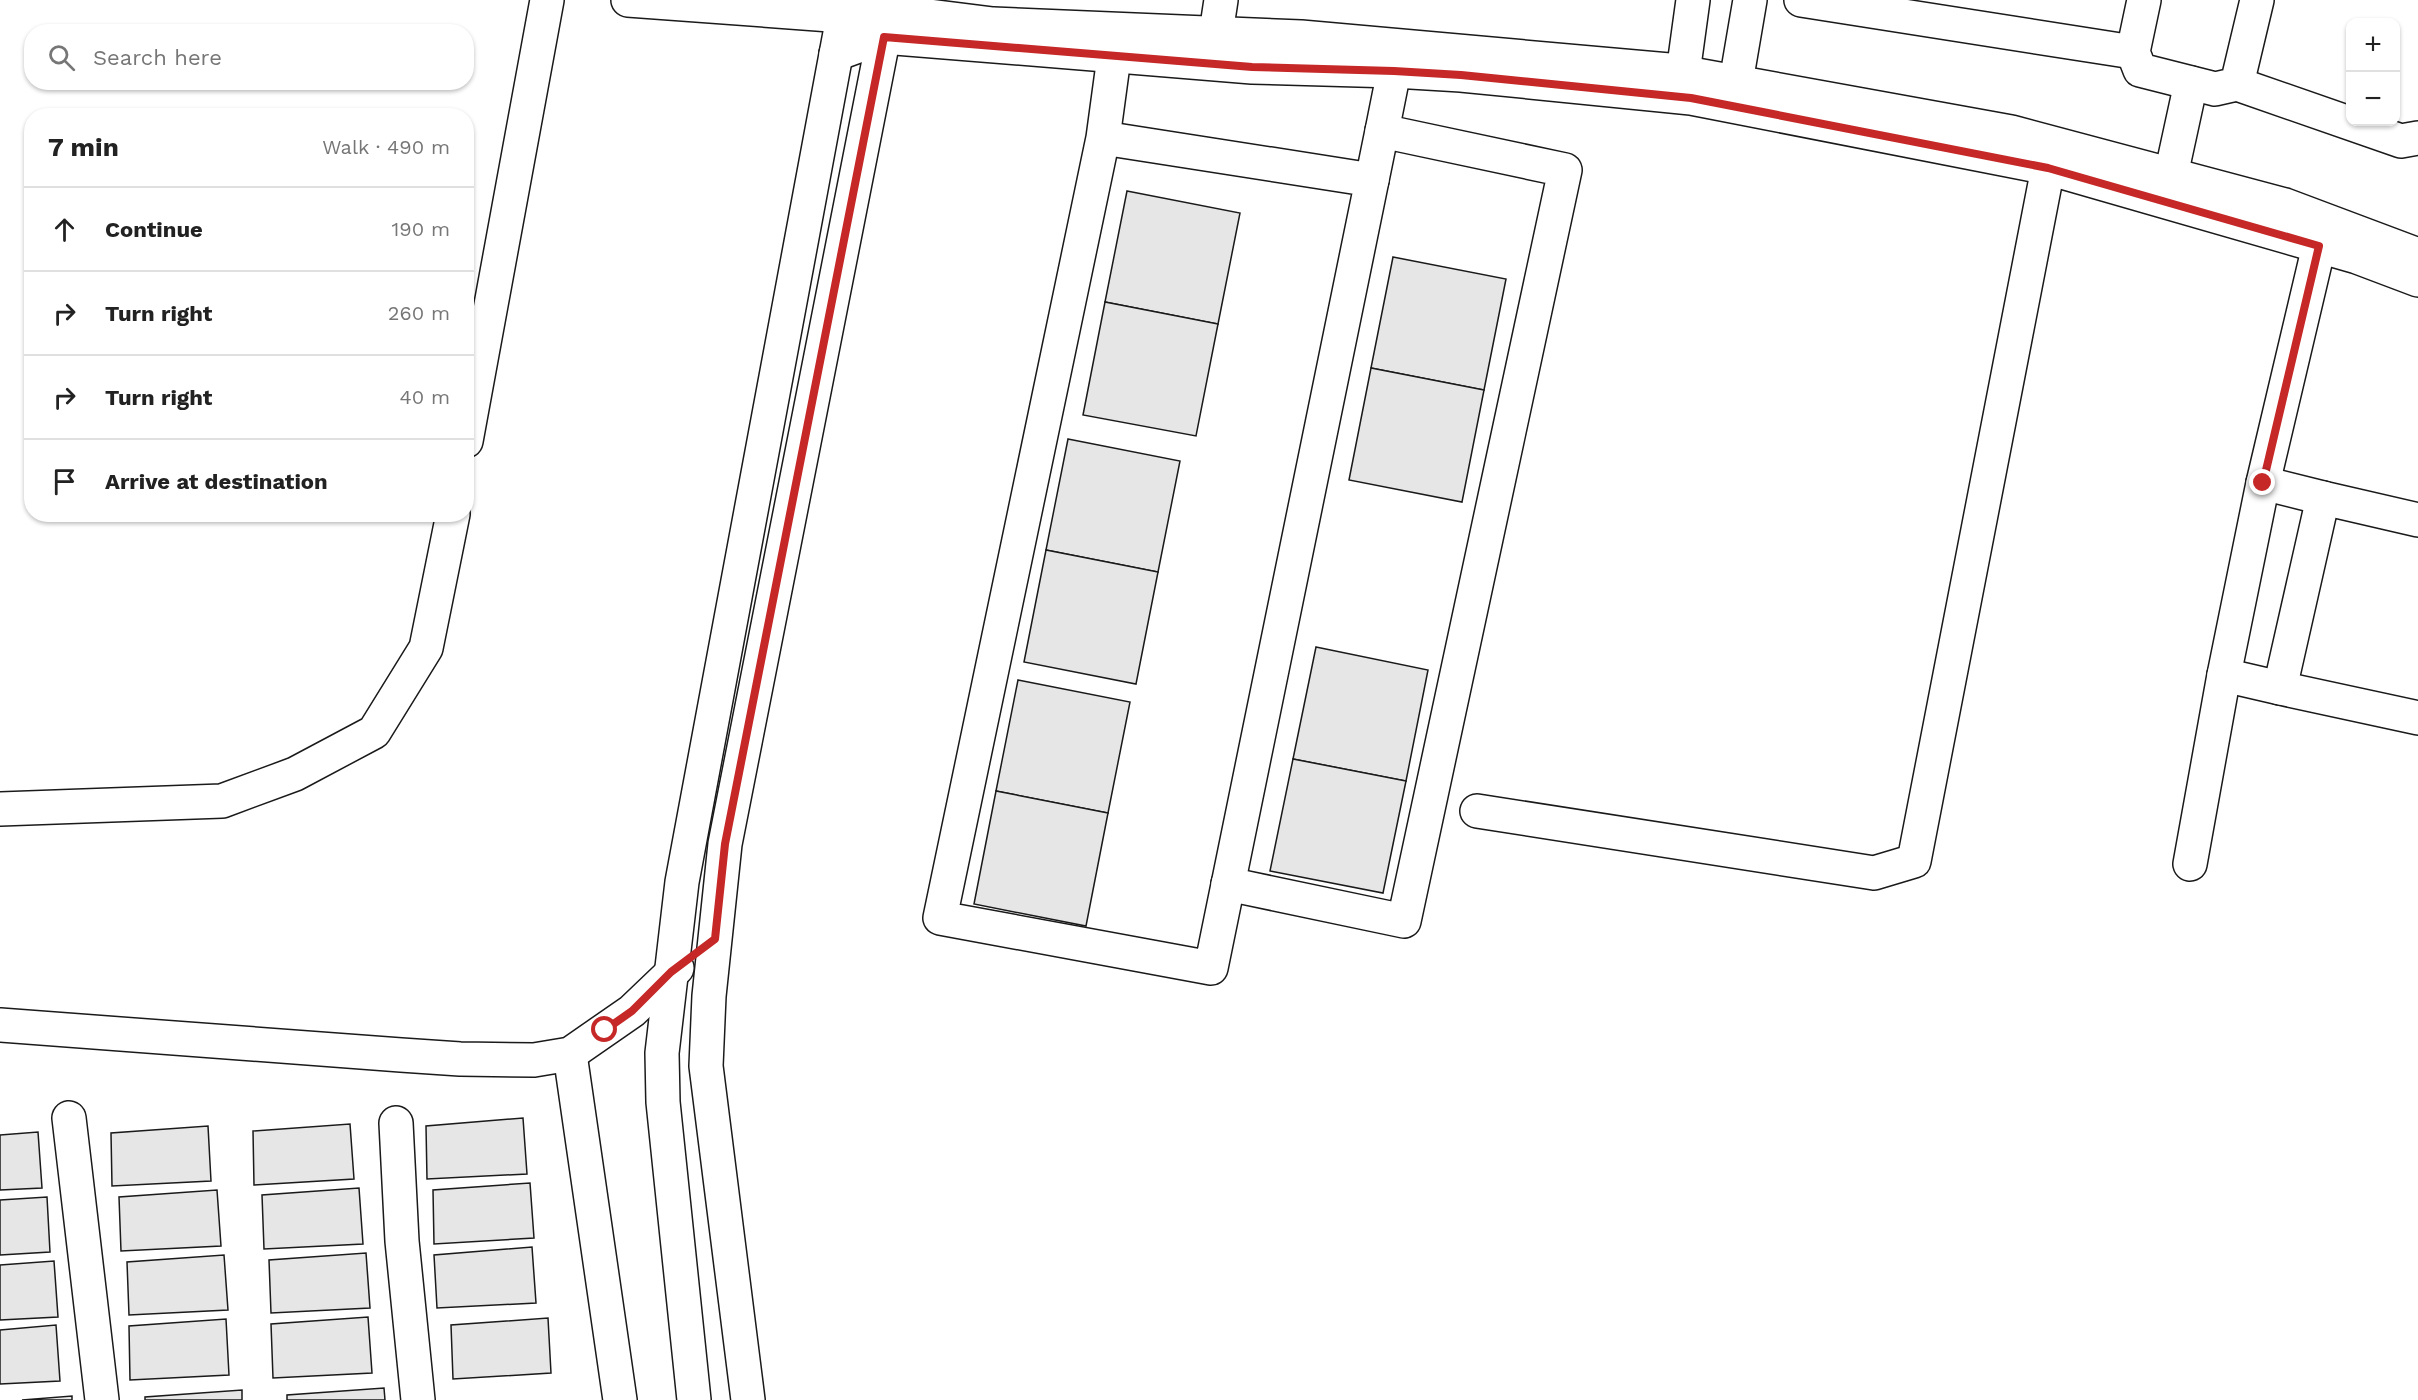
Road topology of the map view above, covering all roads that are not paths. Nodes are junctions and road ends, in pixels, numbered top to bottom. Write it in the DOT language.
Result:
graph roads {
  1 [pos="547,0"];
  2 [pos="628,0"];
  3 [pos="1221,0"];
  4 [pos="1694,0"];
  5 [pos="1750,0"];
  6 [pos="1801,0"];
  7 [pos="2144,0"];
  8 [pos="2257,0"];
  9 [pos="846,8"];
  10 [pos="887,16"];
  11 [pos="1216,33"];
  12 [pos="1254,51"];
  13 [pos="2133,52"];
  14 [pos="836,54"];
  15 [pos="1114,57"];
  16 [pos="1394,71"];
  17 [pos="1683,72"];
  18 [pos="1736,82"];
  19 [pos="2191,83"];
  20 [pos="2237,84"];
  21 [pos="1382,131"];
  22 [pos="1103,138"];
  23 [pos="2418,138"];
  24 [pos="2048,168"];
  25 [pos="2171,175"];
  26 [pos="1372,180"];
  27 [pos="2319,246"];
  28 [pos="2360,246"];
  29 [pos="2418,255"];
  30 [pos="2418,280"];
  31 [pos="474,397"];
  32 [pos="2263,483"];
  33 [pos="2323,498"];
  34 [pos="2418,520"];
  35 [pos="451,522"];
  36 [pos="2224,675"];
  37 [pos="2280,688"];
  38 [pos="2418,718"];
  39 [pos="0,808"];
  40 [pos="1478,811"];
  41 [pos="2190,864"];
  42 [pos="1228,884"];
  43 [pos="715,939"];
  44 [pos="671,972"];
  45 [pos="0,1026"];
  46 [pos="570,1054"];
  47 [pos="69,1118"];
  48 [pos="396,1123"];
  49 [pos="102,1400"];
  50 [pos="418,1400"];
  51 [pos="620,1400"];
  52 [pos="694,1400"];
  53 [pos="747,1400"];
  1 -- 31 [label="street"];
  2 -- 9 [label="street"];
  3 -- 11 [label="street"];
  4 -- 17 [label="street"];
  5 -- 18 [label="street"];
  6 -- 13 [label="street"];
  7 -- 13 [label="street"];
  8 -- 20 [label="street"];
  9 -- 10 [label="street"];
  9 -- 14 [label="street"];
  10 -- 11 [label="street"];
  10 -- 14 [label="street"];
  10 -- 15 [label="street"];
  10 -- 43 [label="street"];
  11 -- 12 [label="street"];
  12 -- 15 [label="street"];
  12 -- 16 [label="street"];
  12 -- 17 [label="street"];
  13 -- 19 [label="street"];
  14 -- 44 [label="street"];
  15 -- 22 [label="street"];
  16 -- 21 [label="street"];
  16 -- 24 [label="street"];
  17 -- 18 [label="street"];
  18 -- 25 [label="street"];
  19 -- 20 [label="street"];
  19 -- 25 [label="street"];
  20 -- 23 [label="street"];
  21 -- 26 [label="street"];
  21 -- 42 [label="street"];
  22 -- 26 [label="street"];
  22 -- 42 [label="street"];
  24 -- 27 [label="street"];
  24 -- 40 [label="street"];
  25 -- 28 [label="street"];
  26 -- 42 [label="street"];
  27 -- 28 [label="street"];
  27 -- 32 [label="street"];
  28 -- 29 [label="street"];
  28 -- 30 [label="street"];
  32 -- 33 [label="street"];
  32 -- 36 [label="street"];
  33 -- 34 [label="street"];
  33 -- 37 [label="street"];
  35 -- 39 [label="street"];
  36 -- 37 [label="street"];
  36 -- 41 [label="street"];
  37 -- 38 [label="street"];
  43 -- 44 [label="street"];
  43 -- 53 [label="street"];
  44 -- 46 [label="street"];
  44 -- 52 [label="street"];
  45 -- 46 [label="street"];
  46 -- 51 [label="street"];
  47 -- 49 [label="street"];
  48 -- 50 [label="street"];
}
